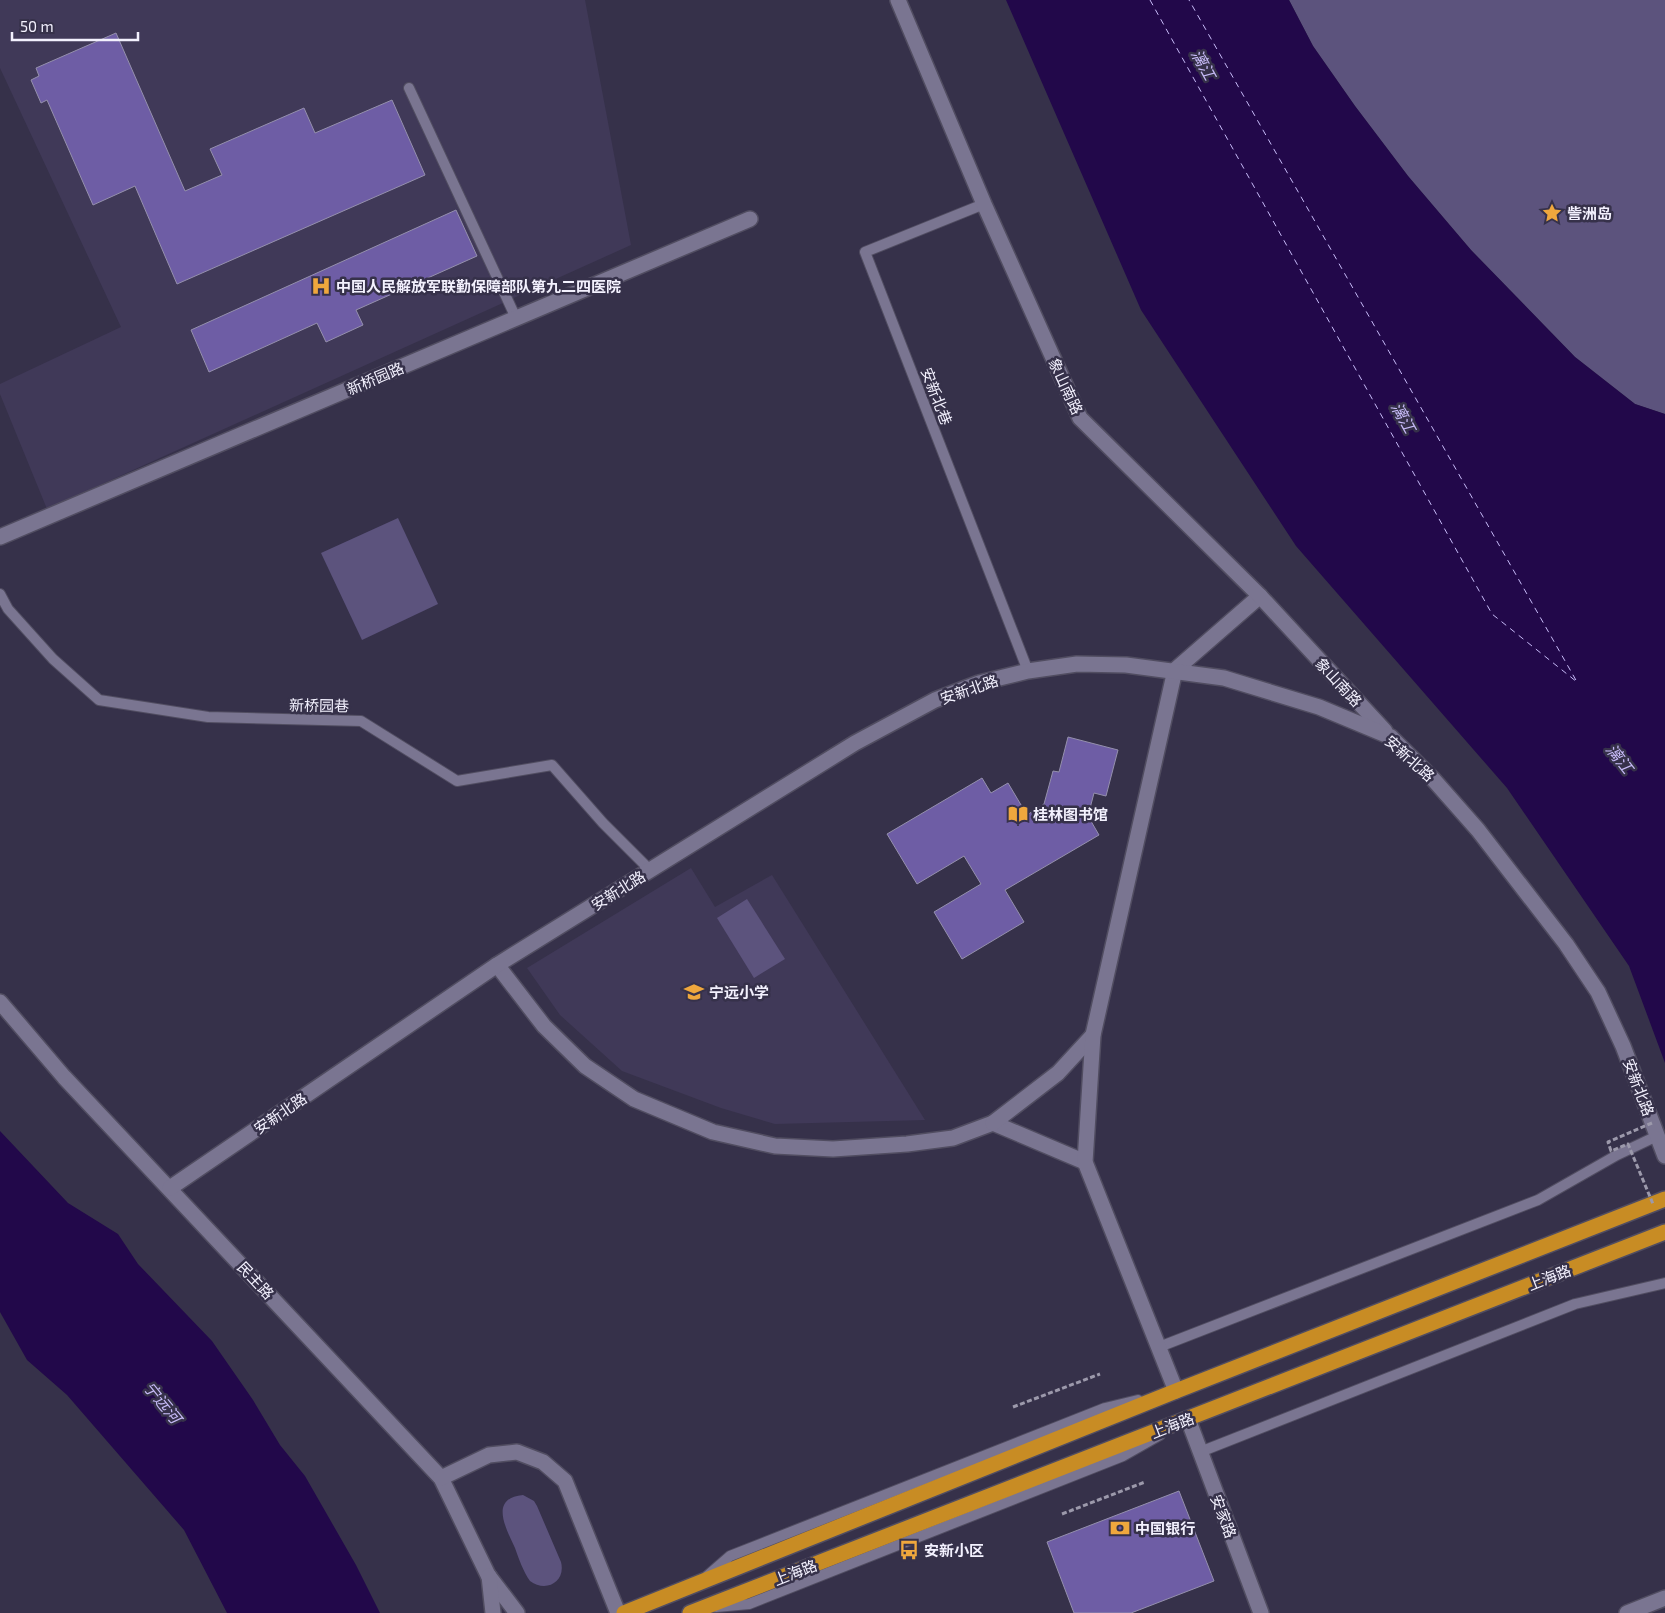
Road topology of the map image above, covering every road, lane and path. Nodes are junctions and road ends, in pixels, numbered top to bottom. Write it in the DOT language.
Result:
graph roads {
  1 [pos="898,0"];
  2 [pos="409,88"];
  3 [pos="984,204"];
  4 [pos="750,219"];
  5 [pos="516,318"];
  6 [pos="0,537"];
  7 [pos="0,594"];
  8 [pos="1260,596"];
  9 [pos="1028,670"];
  10 [pos="1174,670"];
  11 [pos="1391,737"];
  12 [pos="650,870"];
  13 [pos="497,965"];
  14 [pos="0,1002"];
  15 [pos="1093,1035"];
  16 [pos="993,1123"];
  17 [pos="1655,1129"];
  18 [pos="1665,1156"];
  19 [pos="1085,1162"];
  20 [pos="170,1188"];
  21 [pos="1654,1204"];
  22 [pos="1659,1234"];
  23 [pos="1665,1283"];
  24 [pos="1159,1348"];
  25 [pos="1100,1374"];
  26 [pos="1176,1391"];
  27 [pos="1013,1407"];
  28 [pos="1188,1420"];
  29 [pos="1200,1452"];
  30 [pos="441,1478"];
  31 [pos="1145,1482"];
  32 [pos="1062,1514"];
  33 [pos="488,1574"];
  34 [pos="1665,1598"];
  35 [pos="696,1610"];
  36 [pos="1257,1612"];
  37 [pos="493,1613"];
  38 [pos="517,1613"];
  39 [pos="618,1613"];
  40 [pos="624,1613"];
  41 [pos="1627,1613"];
  1 -- 3 [label="street, 象山南路"];
  2 -- 5 [label="lane"];
  3 -- 8 [label="street, 象山南路"];
  3 -- 9 [label="lane, 安新北巷"];
  4 -- 5 [label="street, 新桥园路"];
  5 -- 6 [label="street, 新桥园路"];
  7 -- 12 [label="lane, 新桥园巷"];
  8 -- 10 [label="street"];
  8 -- 11 [label="street, 象山南路"];
  9 -- 10 [label="street, 安新北路"];
  9 -- 12 [label="street, 安新北路"];
  10 -- 11 [label="street, 安新北路"];
  10 -- 15 [label="street"];
  11 -- 17 [label="street, 安新北路"];
  12 -- 13 [label="street, 安新北路"];
  13 -- 16 [label="street"];
  13 -- 20 [label="street, 安新北路"];
  14 -- 20 [label="street, 民主路"];
  15 -- 16 [label="street"];
  15 -- 19 [label="street"];
  16 -- 19 [label="street"];
  17 -- 18 [label="street, 安新北路"];
  17 -- 21 [label="path, bridge"];
  17 -- 24 [label="lane"];
  19 -- 24 [label="street"];
  20 -- 30 [label="street, 民主路"];
  21 -- 26 [label="highway, 上海路"];
  22 -- 28 [label="highway, 上海路"];
  23 -- 29 [label="lane"];
  24 -- 26 [label="street"];
  25 -- 27 [label="path"];
  26 -- 40 [label="highway, 上海路"];
  28 -- 29 [label="street, 安家路"];
  28 -- 35 [label="highway, 上海路"];
  29 -- 36 [label="street, 安家路"];
  30 -- 33 [label="street, 民主路"];
  30 -- 39 [label="street"];
  31 -- 32 [label="path"];
  33 -- 37 [label="street"];
  33 -- 38 [label="street"];
  34 -- 41 [label="street"];
}
